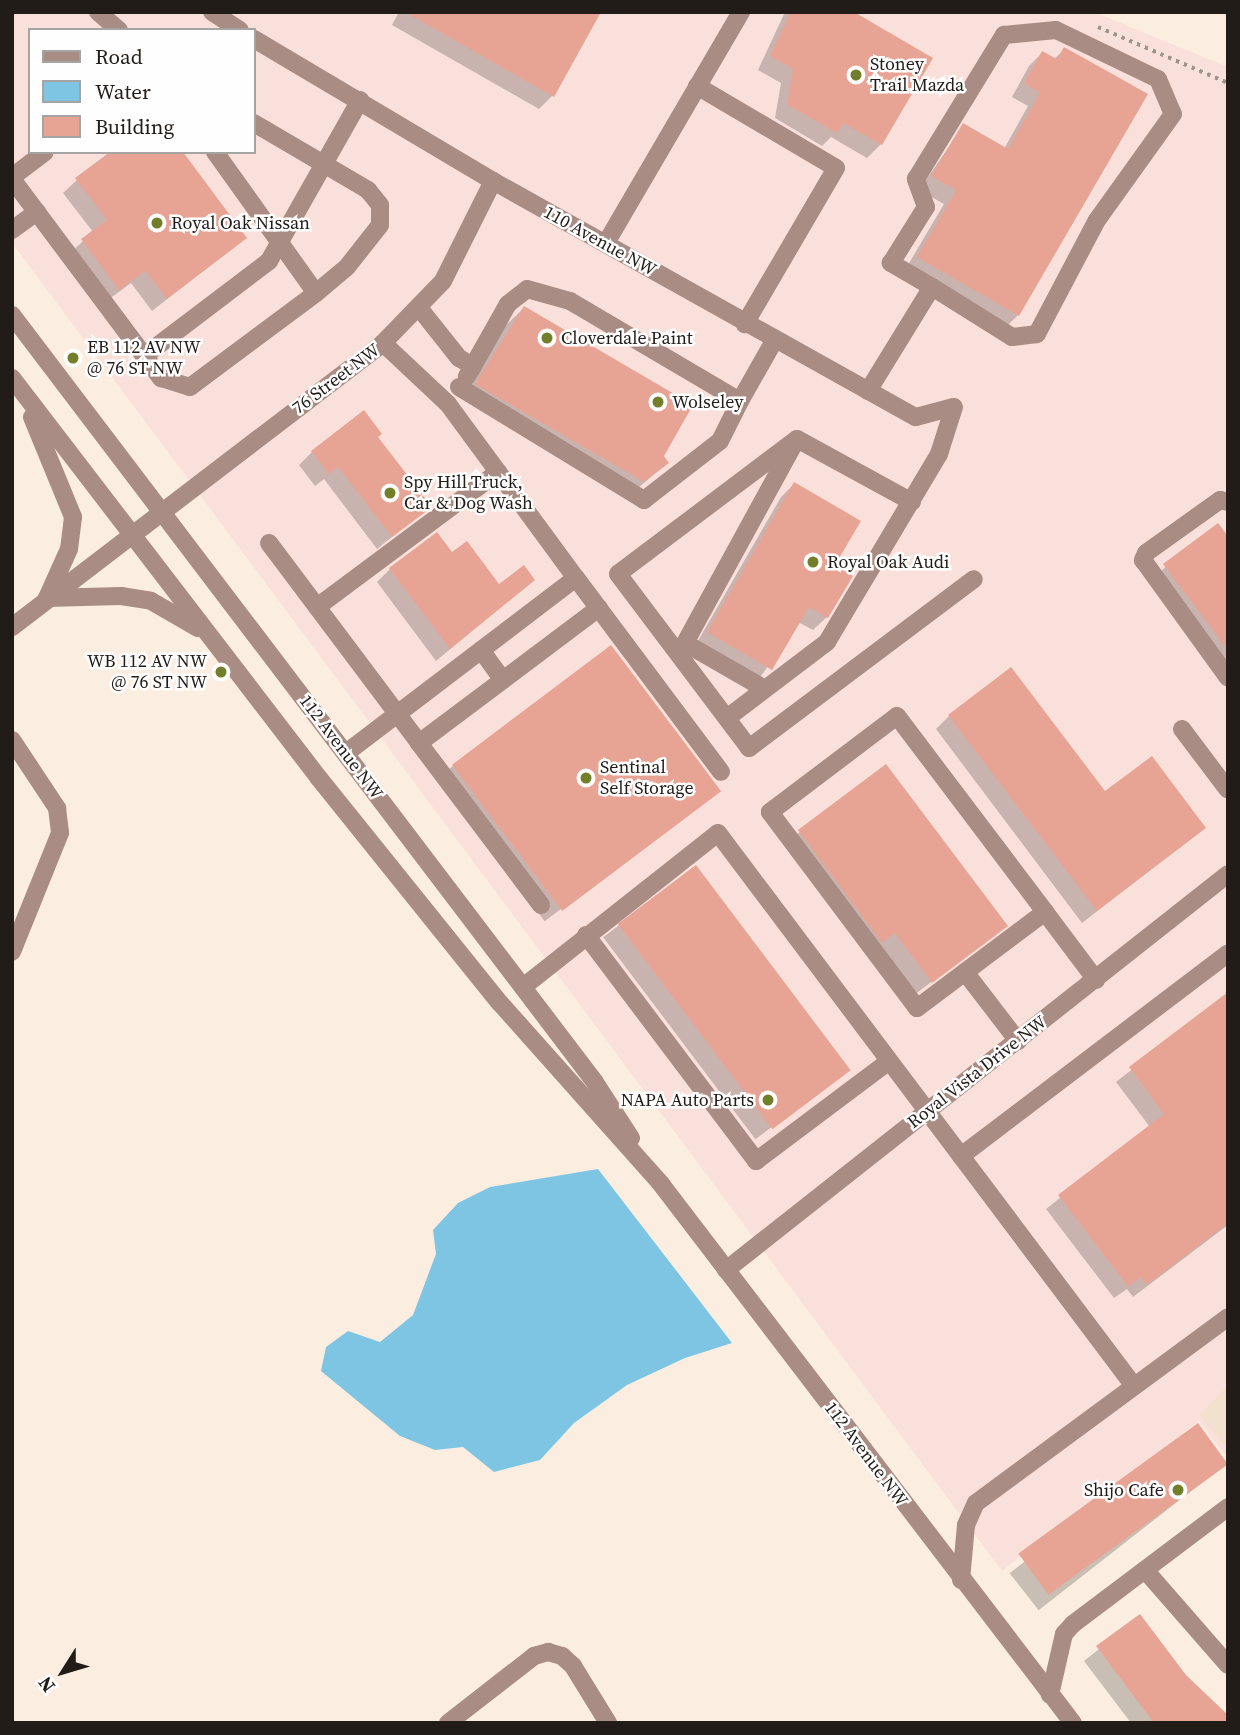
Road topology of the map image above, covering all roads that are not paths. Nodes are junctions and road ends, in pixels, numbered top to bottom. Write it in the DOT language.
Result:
graph roads {
  1 [pos="98,12"];
  2 [pos="741,12"];
  3 [pos="220,14"];
  4 [pos="118,28"];
  5 [pos="238,28"];
  6 [pos="256,40"];
  7 [pos="697,86"];
  8 [pos="360,100"];
  9 [pos="256,124"];
  10 [pos="42,154"];
  11 [pos="216,154"];
  12 [pos="323,165"];
  13 [pos="12,178"];
  14 [pos="494,181"];
  15 [pos="37,212"];
  16 [pos="12,230"];
  17 [pos="280,242"];
  18 [pos="606,243"];
  19 [pos="932,287"];
  20 [pos="316,293"];
  21 [pos="420,309"];
  22 [pos="12,315"];
  23 [pos="745,324"];
  24 [pos="774,341"];
  25 [pos="383,344"];
  26 [pos="144,356"];
  27 [pos="473,366"];
  28 [pos="15,382"];
  29 [pos="459,387"];
  30 [pos="868,391"];
  31 [pos="740,401"];
  32 [pos="448,404"];
  33 [pos="797,439"];
  34 [pos="498,472"];
  35 [pos="912,502"];
  36 [pos="1228,502"];
  37 [pos="162,511"];
  38 [pos="131,535"];
  39 [pos="269,543"];
  40 [pos="576,578"];
  41 [pos="974,579"];
  42 [pos="47,598"];
  43 [pos="317,607"];
  44 [pos="599,608"];
  45 [pos="12,627"];
  46 [pos="204,632"];
  47 [pos="682,649"];
  48 [pos="481,650"];
  49 [pos="1228,678"];
  50 [pos="503,680"];
  51 [pos="765,689"];
  52 [pos="398,713"];
  53 [pos="727,718"];
  54 [pos="1182,729"];
  55 [pos="12,740"];
  56 [pos="419,743"];
  57 [pos="346,754"];
  58 [pos="721,772"];
  59 [pos="1228,790"];
  60 [pos="1228,874"];
  61 [pos="541,905"];
  62 [pos="1045,912"];
  63 [pos="586,935"];
  64 [pos="12,952"];
  65 [pos="1228,953"];
  66 [pos="965,972"];
  67 [pos="1096,980"];
  68 [pos="523,987"];
  69 [pos="1018,1041"];
  70 [pos="890,1061"];
  71 [pos="927,1110"];
  72 [pos="961,1156"];
  73 [pos="661,1184"];
  74 [pos="726,1270"];
  75 [pos="1228,1317"];
  76 [pos="1135,1386"];
  77 [pos="1228,1507"];
  78 [pos="1145,1570"];
  79 [pos="961,1580"];
  80 [pos="1228,1665"];
  81 [pos="1050,1695"];
  82 [pos="448,1723"];
  83 [pos="608,1723"];
  84 [pos="1073,1723"];
  1 -- 4 [label="street"];
  2 -- 7 [label="street"];
  3 -- 5 [label="street"];
  6 -- 8 [label="street, 110 Avenue NW"];
  7 -- 18 [label="street"];
  7 -- 23 [label="street"];
  8 -- 12 [label="street"];
  8 -- 14 [label="street, 110 Avenue NW"];
  9 -- 12 [label="street"];
  10 -- 13 [label="street"];
  11 -- 17 [label="street"];
  12 -- 17 [label="street"];
  12 -- 20 [label="street"];
  13 -- 15 [label="street"];
  14 -- 18 [label="street, 110 Avenue NW"];
  14 -- 21 [label="street, 76 Street NW"];
  15 -- 16 [label="street"];
  15 -- 26 [label="street"];
  17 -- 20 [label="street"];
  17 -- 26 [label="street"];
  18 -- 23 [label="street, 110 Avenue NW"];
  19 -- 19 [label="street"];
  19 -- 30 [label="street"];
  20 -- 26 [label="street"];
  21 -- 25 [label="street, 76 Street NW"];
  21 -- 27 [label="street"];
  22 -- 37 [label="street, 112 Avenue NW"];
  23 -- 24 [label="street, 110 Avenue NW"];
  24 -- 30 [label="street, 110 Avenue NW"];
  24 -- 31 [label="street"];
  25 -- 32 [label="street"];
  25 -- 37 [label="street, 76 Street NW"];
  27 -- 29 [label="street"];
  27 -- 31 [label="street"];
  28 -- 38 [label="street, 112 Avenue NW"];
  28 -- 42 [label="street"];
  29 -- 31 [label="street"];
  29 -- 32 [label="street"];
  30 -- 35 [label="street, 110 Avenue NW"];
  32 -- 34 [label="street"];
  33 -- 35 [label="street"];
  33 -- 47 [label="street"];
  33 -- 47 [label="street"];
  34 -- 40 [label="street"];
  34 -- 43 [label="street"];
  35 -- 51 [label="street"];
  36 -- 49 [label="street"];
  37 -- 38 [label="street, 76 Street NW"];
  37 -- 57 [label="street, 112 Avenue NW"];
  38 -- 42 [label="street, 76 Street NW"];
  38 -- 46 [label="street, 112 Avenue NW"];
  39 -- 43 [label="street"];
  40 -- 44 [label="street"];
  40 -- 48 [label="street"];
  41 -- 53 [label="street"];
  42 -- 45 [label="street, 76 Street NW"];
  42 -- 46 [label="street"];
  43 -- 52 [label="street"];
  44 -- 50 [label="street"];
  44 -- 58 [label="street"];
  46 -- 73 [label="street, 112 Avenue NW"];
  47 -- 51 [label="street"];
  47 -- 53 [label="street"];
  48 -- 50 [label="street"];
  48 -- 52 [label="street"];
  50 -- 56 [label="street"];
  51 -- 53 [label="street"];
  52 -- 56 [label="street"];
  52 -- 57 [label="street"];
  54 -- 59 [label="street"];
  55 -- 64 [label="street"];
  56 -- 61 [label="street"];
  57 -- 68 [label="street, 112 Avenue NW"];
  60 -- 67 [label="street, Royal Vista Drive NW"];
  62 -- 66 [label="street"];
  62 -- 66 [label="street"];
  62 -- 67 [label="street"];
  63 -- 68 [label="street"];
  63 -- 70 [label="street"];
  63 -- 70 [label="street"];
  65 -- 72 [label="street"];
  66 -- 69 [label="street"];
  67 -- 69 [label="street, Royal Vista Drive NW"];
  68 -- 73 [label="street, 112 Avenue NW"];
  69 -- 71 [label="street, Royal Vista Drive NW"];
  70 -- 71 [label="street"];
  71 -- 72 [label="street"];
  71 -- 74 [label="street, Royal Vista Drive NW"];
  72 -- 76 [label="street"];
  73 -- 74 [label="street, 112 Avenue NW"];
  74 -- 79 [label="street, 112 Avenue NW"];
  75 -- 76 [label="street"];
  76 -- 79 [label="street"];
  77 -- 78 [label="street"];
  78 -- 80 [label="street"];
  78 -- 81 [label="street"];
  79 -- 81 [label="street, 112 Avenue NW"];
  81 -- 84 [label="street, 112 Avenue NW"];
  82 -- 83 [label="street"];
}
